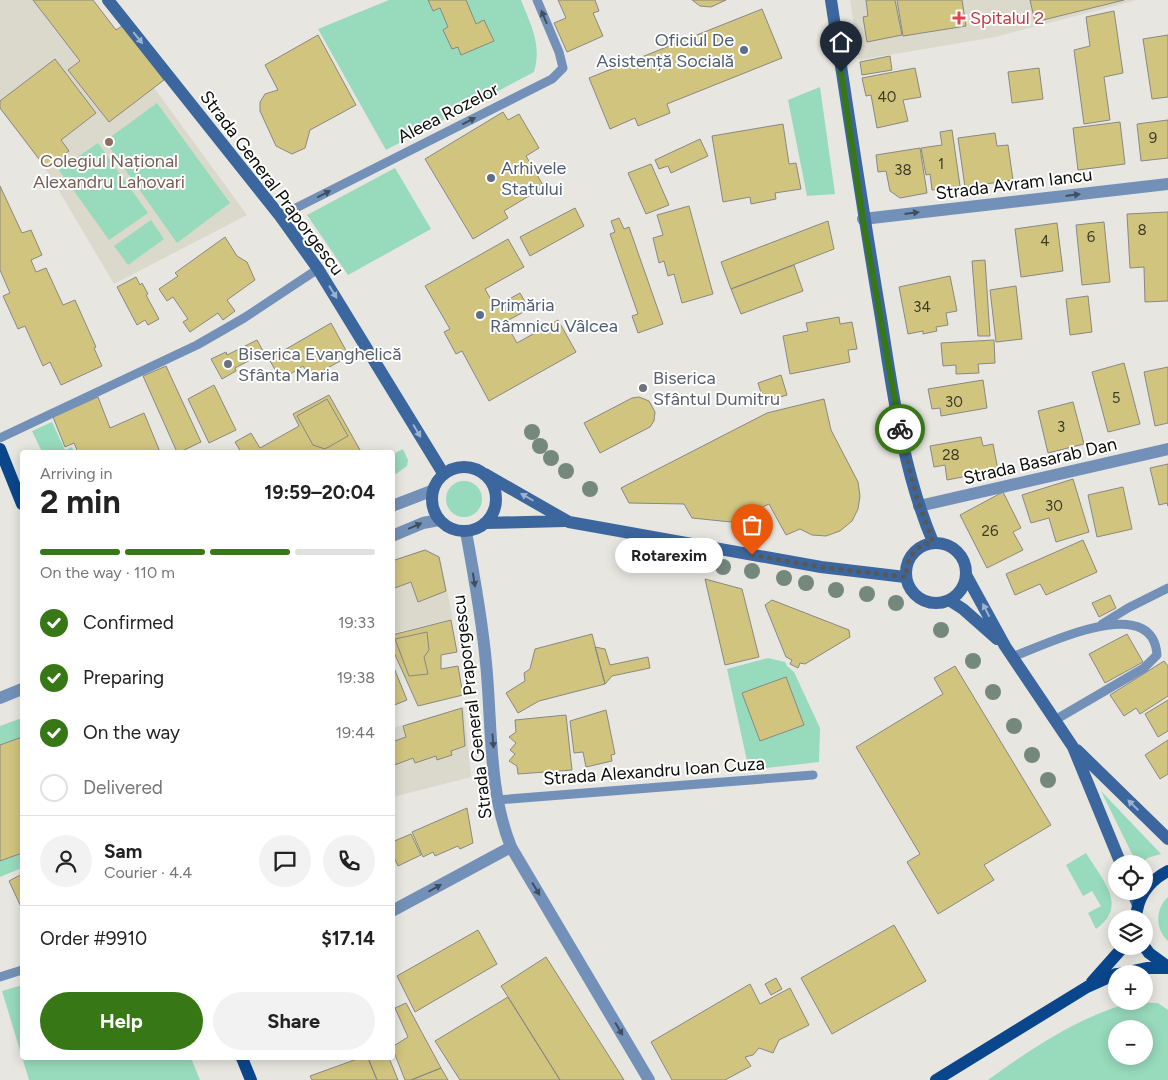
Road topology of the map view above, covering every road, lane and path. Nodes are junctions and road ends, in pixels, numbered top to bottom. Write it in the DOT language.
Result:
graph roads {
  1 [pos="108,0"];
  2 [pos="537,0"];
  3 [pos="830,0"];
  4 [pos="1168,184"];
  5 [pos="280,216"];
  6 [pos="863,219"];
  7 [pos="318,269"];
  8 [pos="0,438"];
  9 [pos="0,449"];
  10 [pos="1168,449"];
  11 [pos="443,473"];
  12 [pos="485,474"];
  13 [pos="431,491"];
  14 [pos="20,499"];
  15 [pos="395,505"];
  16 [pos="919,506"];
  17 [pos="439,520"];
  18 [pos="569,522"];
  19 [pos="486,523"];
  20 [pos="466,532"];
  21 [pos="395,535"];
  22 [pos="933,542"];
  23 [pos="966,575"];
  24 [pos="906,577"];
  25 [pos="1168,588"];
  26 [pos="949,600"];
  27 [pos="1097,627"];
  28 [pos="1005,646"];
  29 [pos="1012,657"];
  30 [pos="20,690"];
  31 [pos="0,698"];
  32 [pos="1055,720"];
  33 [pos="1073,747"];
  34 [pos="813,775"];
  35 [pos="498,800"];
  36 [pos="1168,839"];
  37 [pos="511,847"];
  38 [pos="1117,855"];
  39 [pos="1168,871"];
  40 [pos="1136,900"];
  41 [pos="1138,905"];
  42 [pos="395,910"];
  43 [pos="1137,910"];
  44 [pos="1116,955"];
  45 [pos="1152,955"];
  46 [pos="1168,967"];
  47 [pos="1153,968"];
  48 [pos="20,971"];
  49 [pos="0,976"];
  50 [pos="1108,978"];
  51 [pos="1087,987"];
  52 [pos="243,1060"];
  53 [pos="251,1080"];
  54 [pos="649,1080"];
  55 [pos="936,1080"];
  1 -- 5 [label="street, Strada General Praporgescu, one-way"];
  5 -- 2 [label="lane, Aleea Rozelor, one-way"];
  3 -- 6 [label="street"];
  6 -- 4 [label="street, Strada Avram Iancu, one-way"];
  5 -- 7 [label="street, Strada General Praporgescu"];
  6 -- 16 [label="street"];
  7 -- 8 [label="lane"];
  7 -- 11 [label="street, Strada General Praporgescu, one-way"];
  9 -- 14 [label="main road"];
  10 -- 16 [label="street, Strada Basarab Dan"];
  11 -- 12 [label="street"];
  11 -- 13 [label="street"];
  18 -- 12 [label="street, one-way"];
  12 -- 19 [label="street"];
  13 -- 15 [label="street"];
  13 -- 17 [label="street"];
  16 -- 22 [label="street"];
  17 -- 20 [label="street"];
  21 -- 17 [label="street, one-way"];
  18 -- 19 [label="street"];
  18 -- 24 [label="street"];
  19 -- 20 [label="street"];
  20 -- 35 [label="street, Strada General Praporgescu, one-way"];
  22 -- 23 [label="street"];
  22 -- 24 [label="street"];
  23 -- 26 [label="street"];
  28 -- 23 [label="street, one-way"];
  24 -- 26 [label="street"];
  25 -- 27 [label="lane"];
  26 -- 28 [label="street"];
  27 -- 29 [label="lane"];
  27 -- 32 [label="lane"];
  28 -- 29 [label="street"];
  29 -- 32 [label="street"];
  30 -- 31 [label="street"];
  32 -- 33 [label="street"];
  36 -- 33 [label="street, one-way"];
  33 -- 38 [label="street"];
  34 -- 35 [label="lane, Strada Alexandru Ioan Cuza"];
  35 -- 37 [label="street, Strada General Praporgescu"];
  42 -- 37 [label="street, one-way"];
  37 -- 54 [label="street, Strada General Praporgescu, one-way"];
  39 -- 41 [label="main road"];
  40 -- 41 [label="street"];
  41 -- 43 [label="main road"];
  44 -- 51 [label="main road"];
  45 -- 46 [label="main road"];
  46 -- 47 [label="main road"];
  48 -- 49 [label="lane"];
  50 -- 51 [label="main road"];
  51 -- 55 [label="main road"];
  52 -- 53 [label="main road"];
}
